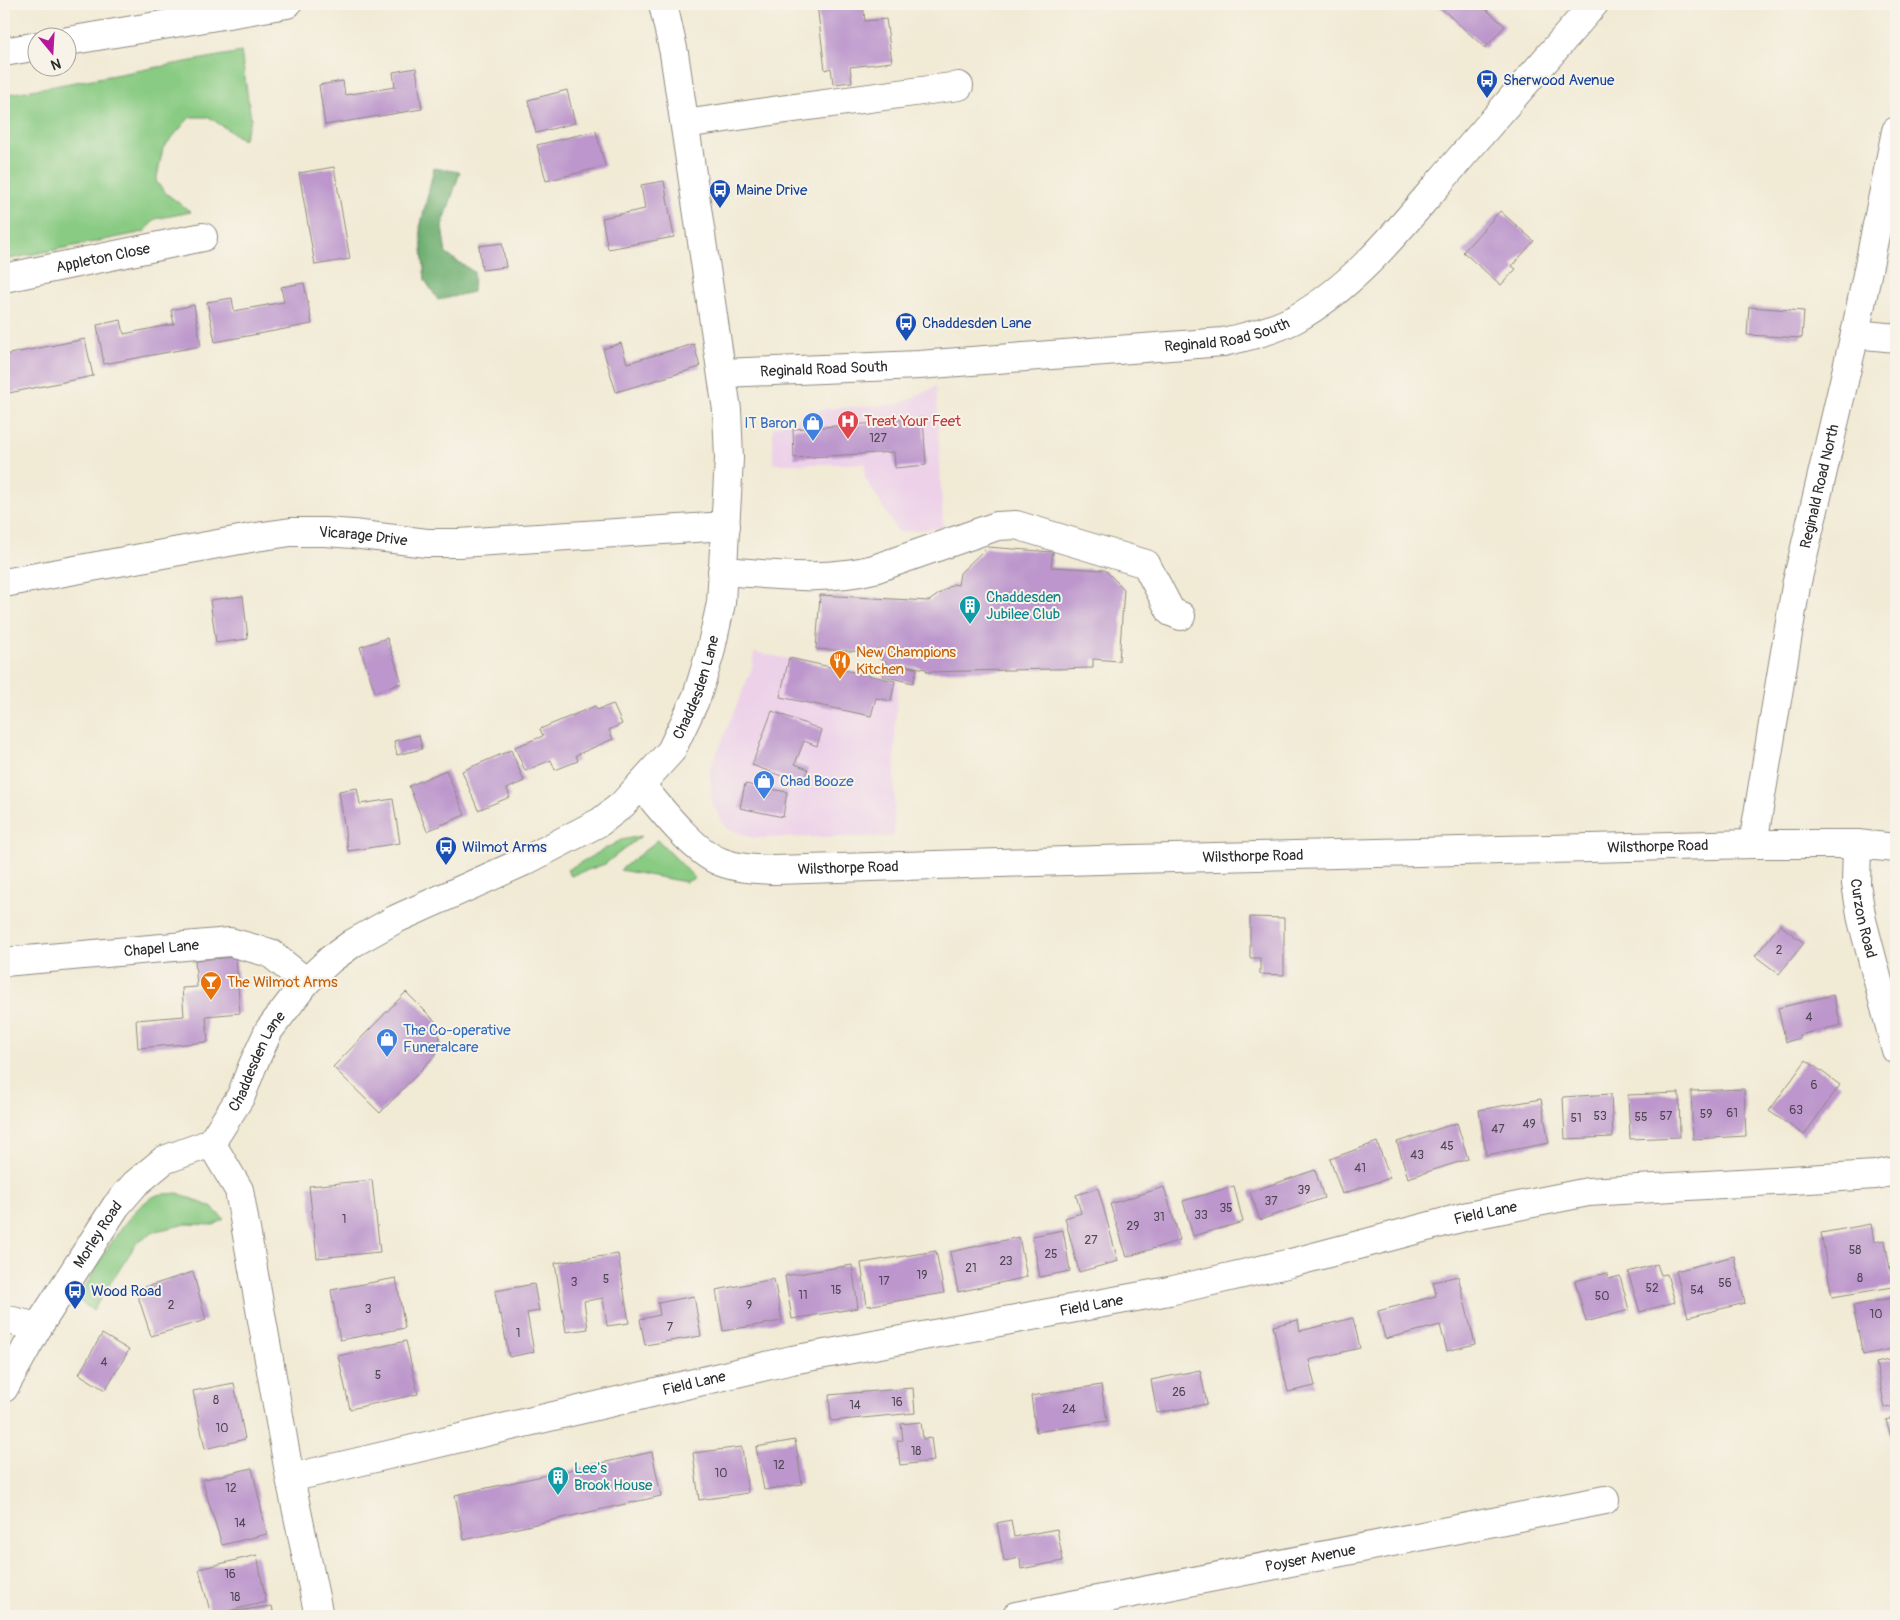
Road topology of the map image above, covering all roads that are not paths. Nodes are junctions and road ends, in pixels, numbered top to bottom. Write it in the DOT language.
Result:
graph roads {
  1 [pos="287,4"];
  2 [pos="663,4"];
  3 [pos="1594,4"];
  4 [pos="78,39"];
  5 [pos="28,48"];
  6 [pos="4,52"];
  7 [pos="959,86"];
  8 [pos="685,124"];
  9 [pos="1896,131"];
  10 [pos="203,237"];
  11 [pos="4,278"];
  12 [pos="1855,334"];
  13 [pos="1896,338"];
  14 [pos="723,373"];
  15 [pos="726,526"];
  16 [pos="722,570"];
  17 [pos="4,584"];
  18 [pos="1181,616"];
  19 [pos="641,785"];
  20 [pos="1753,844"];
  21 [pos="1857,844"];
  22 [pos="1896,848"];
  23 [pos="4,962"];
  24 [pos="306,982"];
  25 [pos="1896,1050"];
  26 [pos="211,1143"];
  27 [pos="1896,1171"];
  28 [pos="4,1319"];
  29 [pos="38,1327"];
  30 [pos="4,1388"];
  31 [pos="290,1478"];
  32 [pos="1606,1500"];
  33 [pos="319,1616"];
  34 [pos="1016,1616"];
  1 -- 4 [label="street"];
  2 -- 8 [label="street, Chaddesden Lane"];
  3 -- 14 [label="street, Reginald Road South"];
  5 -- 6 [label="street"];
  7 -- 8 [label="street"];
  8 -- 14 [label="street, Chaddesden Lane"];
  9 -- 12 [label="street, Reginald Road North"];
  10 -- 11 [label="street, Appleton Close"];
  12 -- 13 [label="street"];
  12 -- 20 [label="street, Reginald Road North"];
  14 -- 15 [label="street, Chaddesden Lane"];
  15 -- 16 [label="street, Chaddesden Lane"];
  15 -- 17 [label="street, Vicarage Drive"];
  16 -- 18 [label="street"];
  16 -- 19 [label="street, Chaddesden Lane"];
  19 -- 20 [label="street, Wilsthorpe Road"];
  19 -- 24 [label="street, Chaddesden Lane"];
  20 -- 21 [label="street, Wilsthorpe Road"];
  21 -- 22 [label="street, Wilsthorpe Road"];
  21 -- 25 [label="street, Curzon Road"];
  23 -- 24 [label="street, Chapel Lane"];
  24 -- 26 [label="street, Chaddesden Lane"];
  26 -- 29 [label="street, Morley Road"];
  26 -- 31 [label="street"];
  27 -- 31 [label="street, Field Lane"];
  28 -- 29 [label="street"];
  29 -- 30 [label="street, Morley Road"];
  31 -- 33 [label="street"];
  32 -- 34 [label="street, Poyser Avenue"];
}
